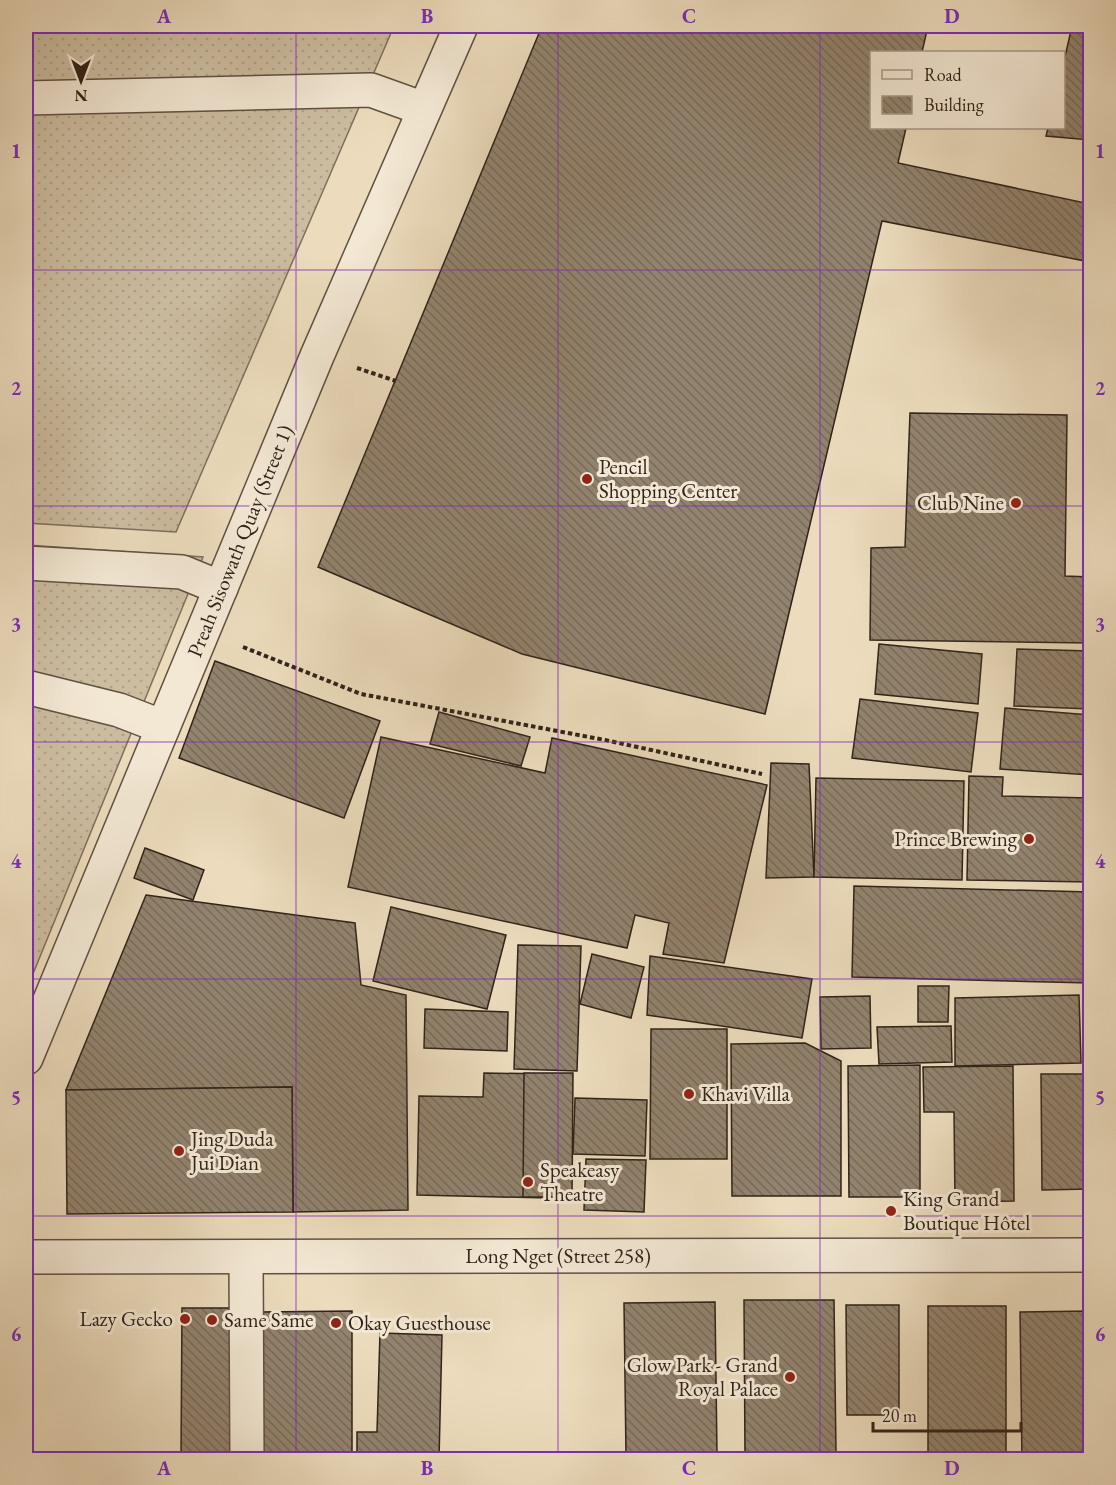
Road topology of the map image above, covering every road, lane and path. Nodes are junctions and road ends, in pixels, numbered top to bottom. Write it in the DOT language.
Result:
graph roads {
  1 [pos="461,26"];
  2 [pos="26,98"];
  3 [pos="424,109"];
  4 [pos="26,563"];
  5 [pos="221,588"];
  6 [pos="203,631"];
  7 [pos="26,687"];
  8 [pos="163,726"];
  9 [pos="762,774"];
  10 [pos="26,1058"];
  11 [pos="1090,1255"];
  12 [pos="26,1257"];
  13 [pos="246,1257"];
  14 [pos="247,1460"];
  1 -- 3 [label="street, Preah Sisowath Quay (Street 1)"];
  2 -- 3 [label="street"];
  3 -- 5 [label="street, Preah Sisowath Quay (Street 1)"];
  4 -- 5 [label="street"];
  5 -- 6 [label="street, Preah Sisowath Quay (Street 1)"];
  6 -- 8 [label="street, Preah Sisowath Quay (Street 1)"];
  6 -- 9 [label="path"];
  7 -- 8 [label="street"];
  8 -- 10 [label="street, Preah Sisowath Quay (Street 1)"];
  11 -- 13 [label="street, Long Nget (Street 258)"];
  12 -- 13 [label="street, Long Nget (Street 258)"];
  13 -- 14 [label="street"];
}
